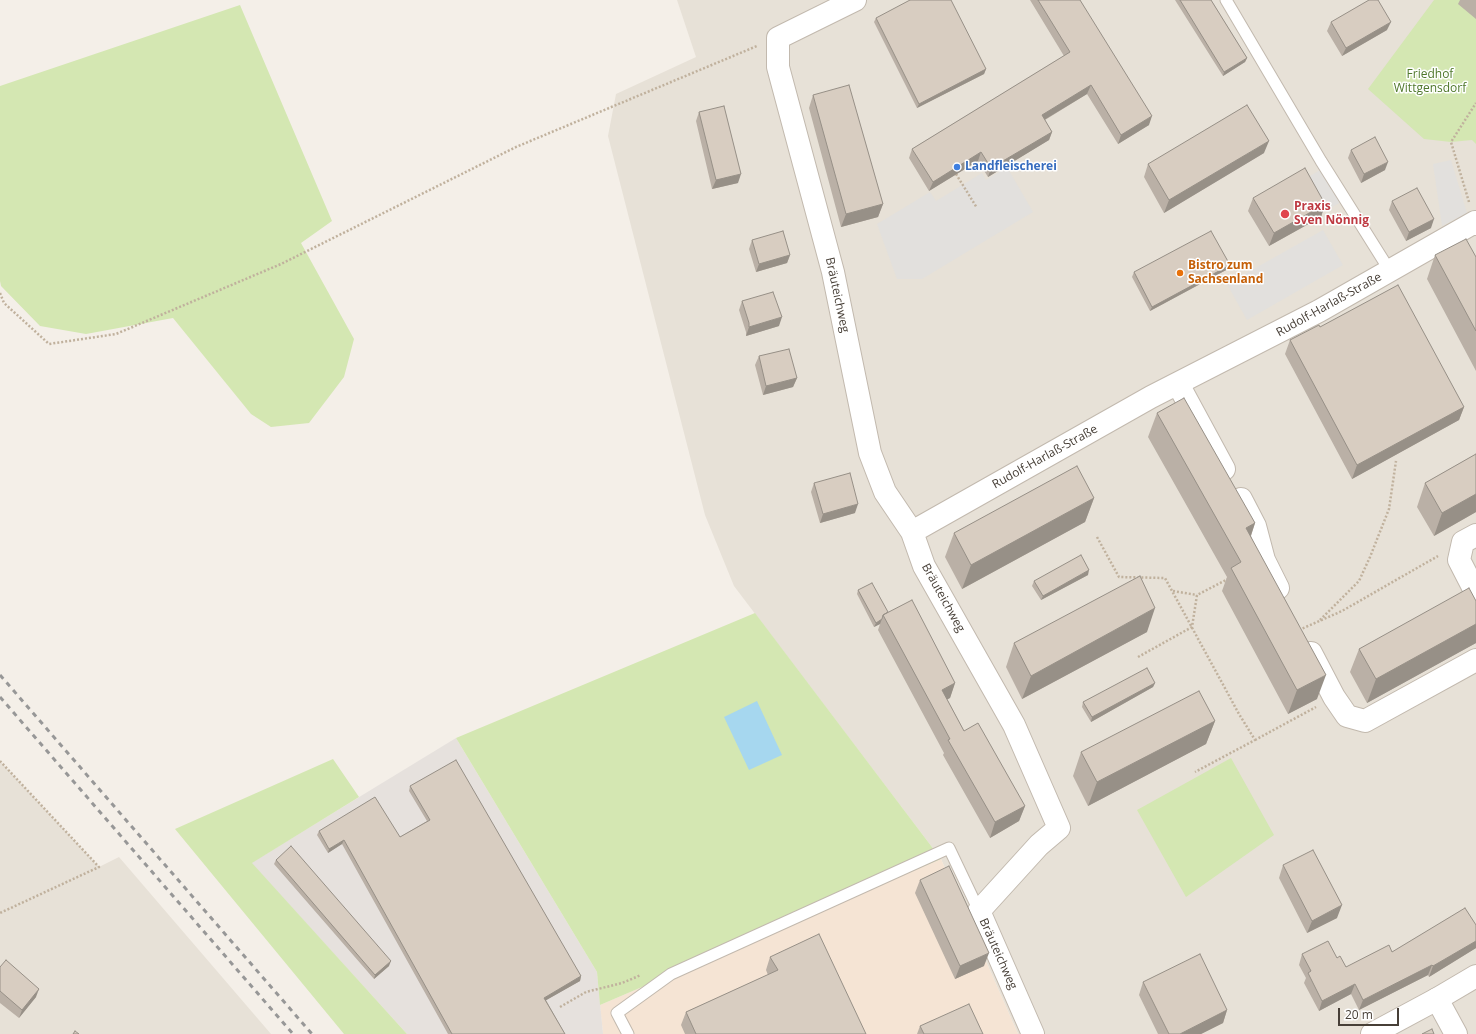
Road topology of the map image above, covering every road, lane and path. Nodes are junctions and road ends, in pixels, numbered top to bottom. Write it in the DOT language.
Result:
graph roads {
  1 [pos="855,0"];
  2 [pos="1226,0"];
  3 [pos="778,38"];
  4 [pos="1476,103"];
  5 [pos="956,174"];
  6 [pos="977,208"];
  7 [pos="1476,222"];
  8 [pos="1390,271"];
  9 [pos="0,293"];
  10 [pos="1178,384"];
  11 [pos="1396,462"];
  12 [pos="912,532"];
  13 [pos="1097,537"];
  14 [pos="1470,538"];
  15 [pos="1230,577"];
  16 [pos="1172,591"];
  17 [pos="1476,593"];
  18 [pos="1197,595"];
  19 [pos="1288,609"];
  20 [pos="1309,626"];
  21 [pos="1192,627"];
  22 [pos="1138,657"];
  23 [pos="1476,660"];
  24 [pos="1334,697"];
  25 [pos="1255,740"];
  26 [pos="0,761"];
  27 [pos="1195,772"];
  28 [pos="979,911"];
  29 [pos="0,913"];
  30 [pos="1476,976"];
  31 [pos="1437,999"];
  32 [pos="628,1034"];
  33 [pos="1033,1034"];
  34 [pos="1372,1034"];
  35 [pos="1456,1034"];
  1 -- 3 [label="street"];
  2 -- 8 [label="lane"];
  3 -- 9 [label="path"];
  3 -- 12 [label="street, Bräuteichweg"];
  4 -- 7 [label="path"];
  5 -- 6 [label="path"];
  7 -- 8 [label="street, Rudolf-Harlaß-Straße"];
  8 -- 10 [label="street, Rudolf-Harlaß-Straße"];
  10 -- 12 [label="street, Rudolf-Harlaß-Straße"];
  10 -- 19 [label="street"];
  11 -- 20 [label="path"];
  12 -- 28 [label="street, Bräuteichweg"];
  13 -- 16 [label="path"];
  14 -- 17 [label="street"];
  14 -- 20 [label="path"];
  15 -- 18 [label="path"];
  16 -- 18 [label="path"];
  16 -- 21 [label="path"];
  18 -- 21 [label="path"];
  20 -- 24 [label="street"];
  21 -- 22 [label="path"];
  21 -- 25 [label="path"];
  23 -- 24 [label="street"];
  24 -- 25 [label="path"];
  25 -- 27 [label="path"];
  26 -- 29 [label="path"];
  28 -- 32 [label="lane"];
  28 -- 33 [label="street, Bräuteichweg"];
  30 -- 31 [label="street"];
  31 -- 34 [label="street"];
  31 -- 35 [label="street"];
}
